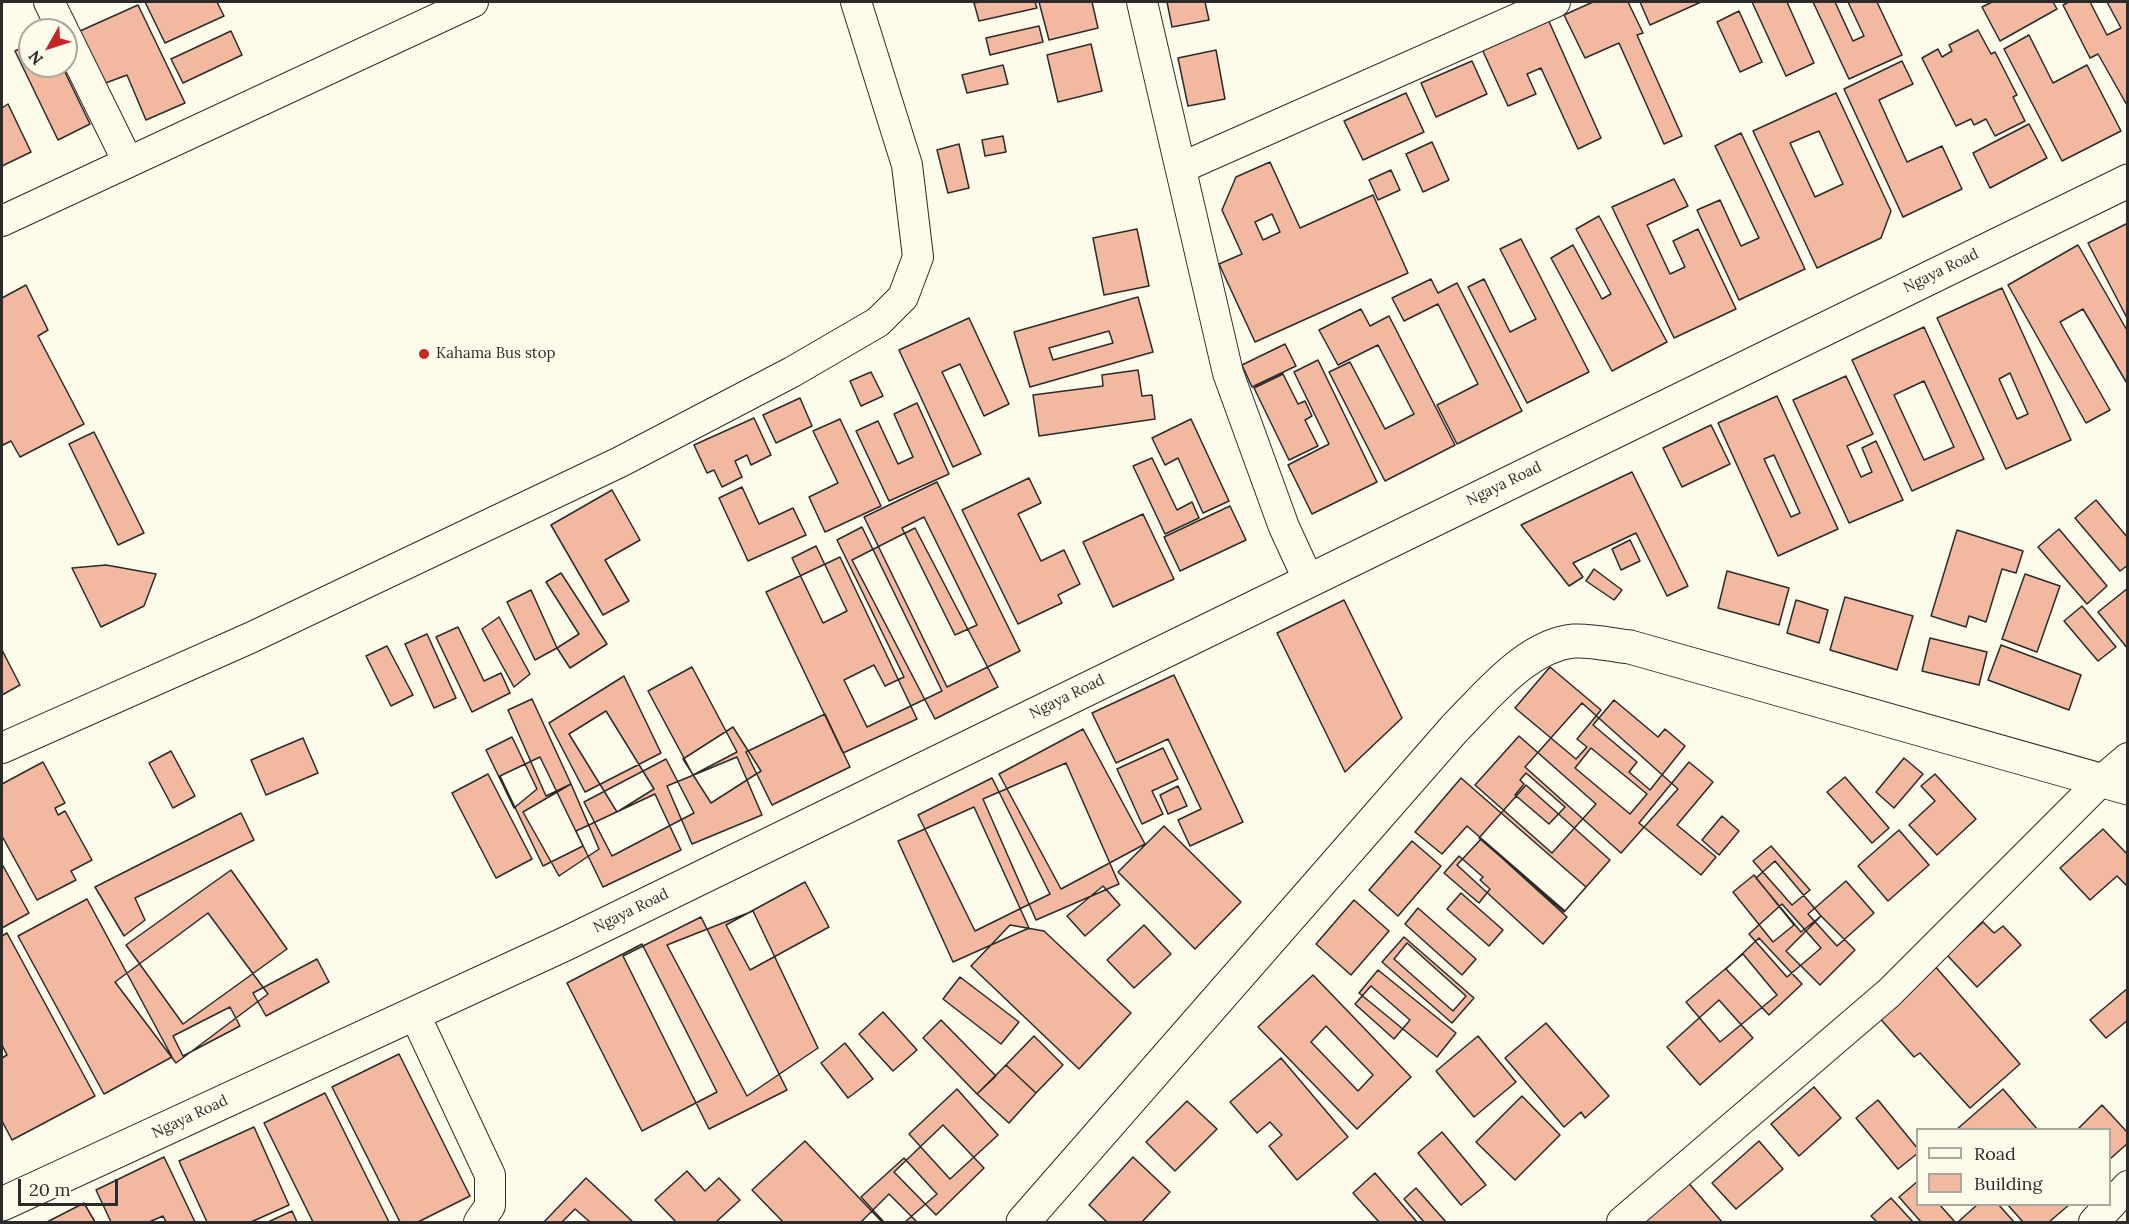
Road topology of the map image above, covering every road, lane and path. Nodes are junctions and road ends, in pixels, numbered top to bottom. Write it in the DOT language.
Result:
graph roads {
  1 [pos="49,2"];
  2 [pos="473,2"];
  3 [pos="856,2"];
  4 [pos="1142,2"];
  5 [pos="1555,2"];
  6 [pos="57,18"];
  7 [pos="78,60"];
  8 [pos="128,162"];
  9 [pos="1183,167"];
  10 [pos="2127,181"];
  11 [pos="2,221"];
  12 [pos="1308,579"];
  13 [pos="2,748"];
  14 [pos="2127,758"];
  15 [pos="2114,784"];
  16 [pos="414,1013"];
  17 [pos="2127,1186"];
  18 [pos="2111,1203"];
  19 [pos="2,1204"];
  20 [pos="2109,1206"];
  21 [pos="479,1222"];
  22 [pos="1023,1222"];
  23 [pos="1622,1222"];
  24 [pos="2094,1222"];
  1 -- 6 [label="street"];
  2 -- 8 [label="street"];
  3 -- 13 [label="street"];
  4 -- 9 [label="street"];
  5 -- 9 [label="street"];
  7 -- 8 [label="street"];
  8 -- 11 [label="street"];
  9 -- 12 [label="street"];
  10 -- 12 [label="street, Ngaya Road"];
  12 -- 16 [label="street, Ngaya Road"];
  14 -- 15 [label="street"];
  15 -- 22 [label="street"];
  15 -- 23 [label="street"];
  16 -- 19 [label="street, Ngaya Road"];
  16 -- 21 [label="street"];
  17 -- 18 [label="street"];
  20 -- 24 [label="street"];
}
